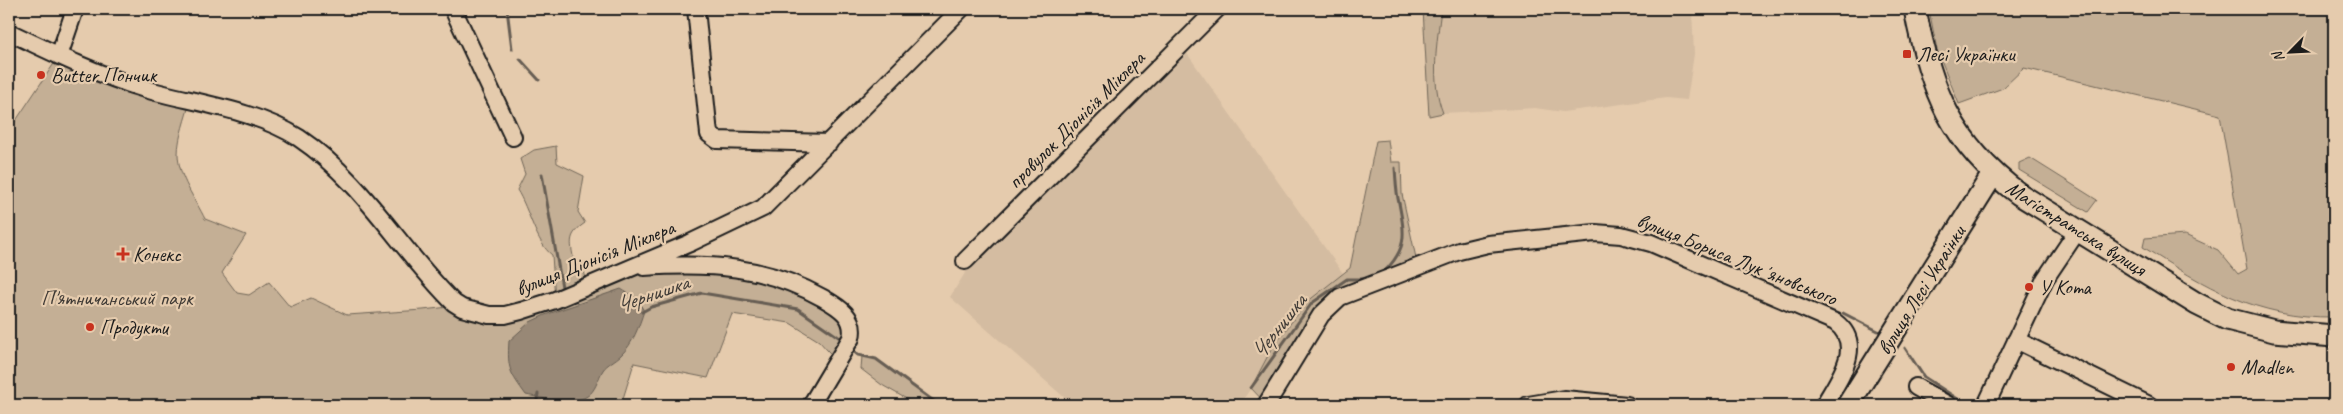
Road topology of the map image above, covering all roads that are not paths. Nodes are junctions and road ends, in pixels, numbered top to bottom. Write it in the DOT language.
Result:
graph roads {
  1 [pos="75,9"];
  2 [pos="452,9"];
  3 [pos="696,9"];
  4 [pos="960,9"];
  5 [pos="1217,9"];
  6 [pos="1915,9"];
  7 [pos="9,32"];
  8 [pos="59,56"];
  9 [pos="513,138"];
  10 [pos="829,143"];
  11 [pos="1993,174"];
  12 [pos="2078,230"];
  13 [pos="965,261"];
  14 [pos="630,267"];
  15 [pos="2334,336"];
  16 [pos="2016,340"];
  17 [pos="1916,387"];
  18 [pos="811,405"];
  19 [pos="1266,405"];
  20 [pos="1528,405"];
  21 [pos="1627,405"];
  22 [pos="1824,405"];
  23 [pos="1848,405"];
  24 [pos="1948,405"];
  25 [pos="1986,405"];
  26 [pos="2149,405"];
  1 -- 8 [label="street"];
  2 -- 9 [label="street"];
  3 -- 10 [label="street"];
  4 -- 10 [label="street, вулиця Діонісія Міклера"];
  5 -- 13 [label="street, провулок Діонісія Міклера"];
  6 -- 11 [label="main road, Магістратська вулиця"];
  7 -- 8 [label="street, вулиця Діонісія Міклера"];
  8 -- 14 [label="street, вулиця Діонісія Міклера"];
  10 -- 14 [label="street, вулиця Діонісія Міклера"];
  11 -- 12 [label="main road, Магістратська вулиця"];
  11 -- 23 [label="main road, вулиця Лесі Українки"];
  12 -- 15 [label="main road, Магістратська вулиця"];
  12 -- 16 [label="street"];
  14 -- 18 [label="street"];
  16 -- 25 [label="street"];
  16 -- 26 [label="street"];
  17 -- 24 [label="street"];
  19 -- 22 [label="street, вулиця Бориса Лукʼяновського"];
  20 -- 21 [label="street"];
}
